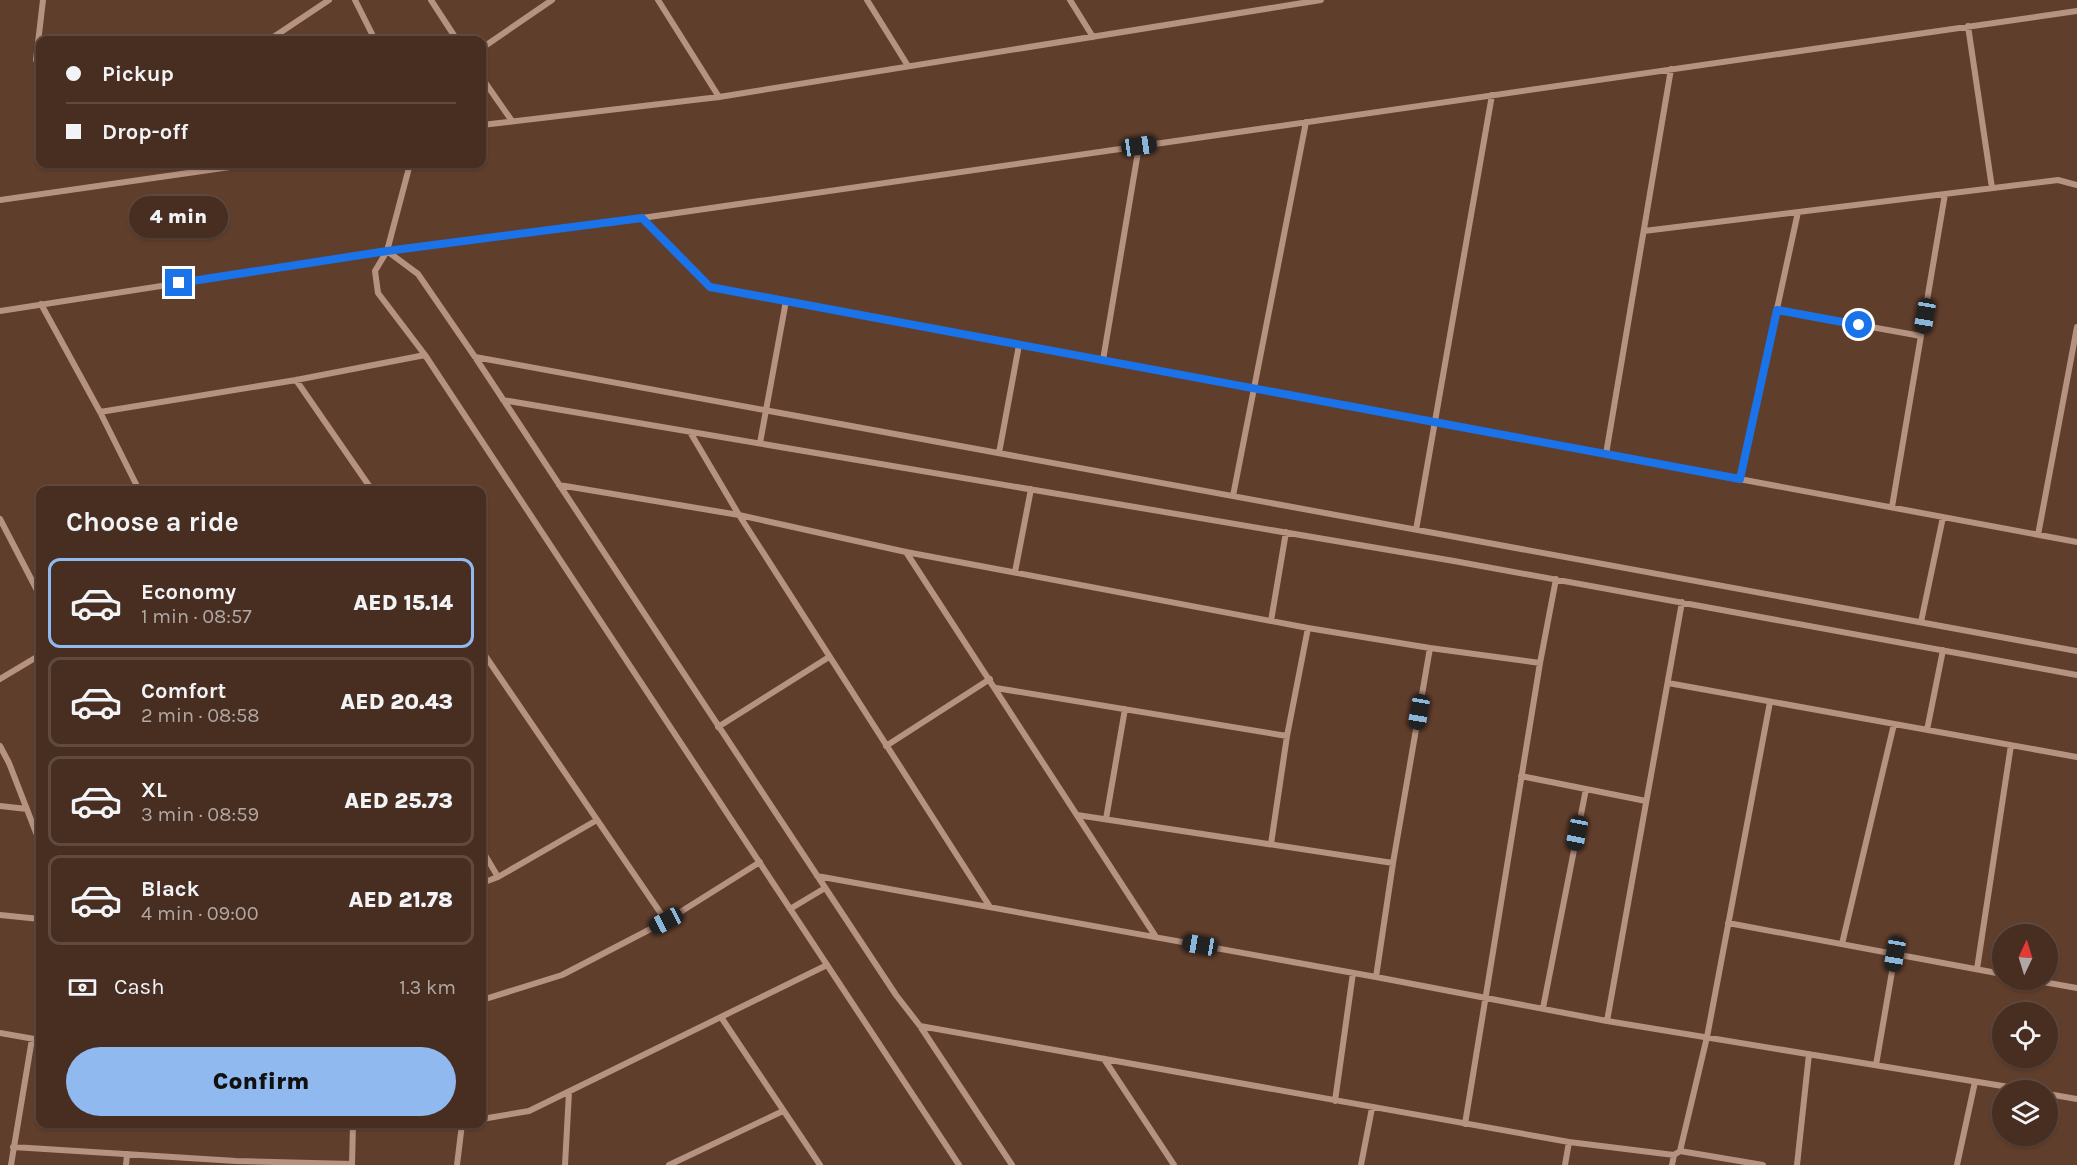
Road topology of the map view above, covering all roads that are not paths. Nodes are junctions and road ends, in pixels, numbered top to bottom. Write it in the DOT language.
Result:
graph roads {
  1 [pos="43,0"];
  2 [pos="329,0"];
  3 [pos="355,0"];
  4 [pos="431,0"];
  5 [pos="552,0"];
  6 [pos="658,0"];
  7 [pos="867,0"];
  8 [pos="1070,0"];
  9 [pos="1321,0"];
  10 [pos="1286,3"];
  11 [pos="2077,11"];
  12 [pos="1968,26"];
  13 [pos="39,36"];
  14 [pos="275,36"];
  15 [pos="373,36"];
  16 [pos="454,36"];
  17 [pos="1093,37"];
  18 [pos="486,45"];
  19 [pos="908,66"];
  20 [pos="1671,69"];
  21 [pos="486,84"];
  22 [pos="1492,95"];
  23 [pos="719,97"];
  24 [pos="512,121"];
  25 [pos="1306,122"];
  26 [pos="486,124"];
  27 [pos="1139,146"];
  28 [pos="223,168"];
  29 [pos="409,168"];
  30 [pos="2077,185"];
  31 [pos="1992,188"];
  32 [pos="1945,194"];
  33 [pos="0,200"];
  34 [pos="1798,212"];
  35 [pos="642,218"];
  36 [pos="1644,231"];
  37 [pos="387,251"];
  38 [pos="786,301"];
  39 [pos="41,304"];
  40 [pos="1777,310"];
  41 [pos="0,311"];
  42 [pos="2077,327"];
  43 [pos="1921,336"];
  44 [pos="1019,345"];
  45 [pos="425,355"];
  46 [pos="475,357"];
  47 [pos="1103,360"];
  48 [pos="296,380"];
  49 [pos="1254,388"];
  50 [pos="503,400"];
  51 [pos="765,410"];
  52 [pos="100,412"];
  53 [pos="1436,422"];
  54 [pos="690,432"];
  55 [pos="760,443"];
  56 [pos="999,453"];
  57 [pos="1606,454"];
  58 [pos="1740,479"];
  59 [pos="559,485"];
  60 [pos="137,486"];
  61 [pos="369,486"];
  62 [pos="1031,489"];
  63 [pos="1233,496"];
  64 [pos="1892,507"];
  65 [pos="739,515"];
  66 [pos="1943,517"];
  67 [pos="0,519"];
  68 [pos="1416,530"];
  69 [pos="1286,532"];
  70 [pos="2038,535"];
  71 [pos="2077,542"];
  72 [pos="906,552"];
  73 [pos="1015,572"];
  74 [pos="1556,579"];
  75 [pos="36,588"];
  76 [pos="1682,602"];
  77 [pos="1271,621"];
  78 [pos="1921,622"];
  79 [pos="1308,628"];
  80 [pos="1430,648"];
  81 [pos="1943,650"];
  82 [pos="2077,651"];
  83 [pos="36,657"];
  84 [pos="486,657"];
  85 [pos="829,657"];
  86 [pos="1540,663"];
  87 [pos="2077,675"];
  88 [pos="0,679"];
  89 [pos="990,679"];
  90 [pos="1668,683"];
  91 [pos="996,688"];
  92 [pos="1770,702"];
  93 [pos="1125,710"];
  94 [pos="1894,724"];
  95 [pos="718,727"];
  96 [pos="1927,730"];
  97 [pos="1287,736"];
  98 [pos="0,746"];
  99 [pos="886,746"];
  100 [pos="2011,746"];
  101 [pos="2077,758"];
  102 [pos="1521,776"];
  103 [pos="1586,789"];
  104 [pos="1646,801"];
  105 [pos="0,806"];
  106 [pos="27,809"];
  107 [pos="1077,815"];
  108 [pos="1106,819"];
  109 [pos="597,820"];
  110 [pos="36,833"];
  111 [pos="1271,844"];
  112 [pos="486,857"];
  113 [pos="759,862"];
  114 [pos="1393,863"];
  115 [pos="817,876"];
  116 [pos="498,878"];
  117 [pos="486,882"];
  118 [pos="825,888"];
  119 [pos="990,907"];
  120 [pos="790,909"];
  121 [pos="0,915"];
  122 [pos="36,919"];
  123 [pos="666,921"];
  124 [pos="1728,923"];
  125 [pos="1156,937"];
  126 [pos="1842,944"];
  127 [pos="1895,954"];
  128 [pos="827,964"];
  129 [pos="1977,969"];
  130 [pos="1353,972"];
  131 [pos="1992,972"];
  132 [pos="1376,977"];
  133 [pos="2058,985"];
  134 [pos="2077,988"];
  135 [pos="1484,997"];
  136 [pos="486,999"];
  137 [pos="1543,1008"];
  138 [pos="720,1017"];
  139 [pos="1607,1021"];
  140 [pos="920,1026"];
  141 [pos="0,1033"];
  142 [pos="1707,1037"];
  143 [pos="32,1039"];
  144 [pos="36,1040"];
  145 [pos="1809,1054"];
  146 [pos="1104,1059"];
  147 [pos="1876,1065"];
  148 [pos="1974,1082"];
  149 [pos="1992,1085"];
  150 [pos="569,1092"];
  151 [pos="2058,1096"];
  152 [pos="2077,1099"];
  153 [pos="1335,1101"];
  154 [pos="1372,1108"];
  155 [pos="783,1111"];
  156 [pos="486,1118"];
  157 [pos="1465,1124"];
  158 [pos="353,1128"];
  159 [pos="462,1128"];
  160 [pos="1569,1143"];
  161 [pos="13,1147"];
  162 [pos="1677,1153"];
  163 [pos="128,1154"];
  164 [pos="683,1158"];
  165 [pos="236,1163"];
  166 [pos="11,1165"];
  167 [pos="126,1165"];
  168 [pos="352,1165"];
  169 [pos="458,1165"];
  170 [pos="565,1165"];
  171 [pos="669,1165"];
  172 [pos="688,1165"];
  173 [pos="820,1165"];
  174 [pos="959,1165"];
  175 [pos="1012,1165"];
  176 [pos="1174,1165"];
  177 [pos="1362,1165"];
  178 [pos="1565,1165"];
  179 [pos="1672,1165"];
  180 [pos="1763,1165"];
  181 [pos="1797,1165"];
  182 [pos="1957,1165"];
  1 -- 13 [label="street"];
  2 -- 14 [label="street"];
  3 -- 15 [label="street"];
  4 -- 16 [label="street"];
  5 -- 18 [label="street"];
  6 -- 23 [label="street"];
  7 -- 19 [label="street"];
  8 -- 17 [label="street"];
  9 -- 10 [label="street"];
  10 -- 17 [label="street"];
  11 -- 12 [label="street"];
  12 -- 20 [label="street"];
  12 -- 31 [label="street"];
  17 -- 19 [label="street"];
  19 -- 23 [label="street"];
  20 -- 22 [label="street"];
  20 -- 36 [label="street"];
  21 -- 24 [label="street"];
  22 -- 25 [label="street"];
  22 -- 53 [label="street"];
  23 -- 24 [label="street"];
  24 -- 26 [label="street"];
  25 -- 27 [label="street"];
  25 -- 49 [label="street"];
  27 -- 35 [label="street"];
  27 -- 47 [label="street"];
  28 -- 33 [label="street"];
  29 -- 37 [label="street"];
  30 -- 31 [label="street"];
  31 -- 32 [label="street"];
  32 -- 34 [label="street"];
  32 -- 43 [label="street"];
  34 -- 36 [label="street"];
  34 -- 40 [label="street"];
  35 -- 37 [label="street"];
  35 -- 38 [label="street"];
  36 -- 57 [label="street"];
  37 -- 39 [label="street"];
  37 -- 45 [label="street"];
  37 -- 46 [label="street"];
  38 -- 44 [label="street"];
  38 -- 51 [label="street"];
  39 -- 41 [label="street"];
  39 -- 52 [label="street"];
  40 -- 43 [label="street"];
  40 -- 58 [label="street"];
  42 -- 70 [label="street"];
  43 -- 64 [label="street"];
  44 -- 47 [label="street"];
  44 -- 56 [label="street"];
  45 -- 48 [label="street"];
  45 -- 113 [label="street"];
  46 -- 50 [label="street"];
  46 -- 51 [label="street"];
  47 -- 49 [label="street"];
  48 -- 52 [label="street"];
  48 -- 61 [label="street"];
  49 -- 53 [label="street"];
  49 -- 63 [label="street"];
  50 -- 54 [label="street"];
  50 -- 59 [label="street"];
  51 -- 55 [label="street"];
  51 -- 56 [label="street"];
  52 -- 60 [label="street"];
  53 -- 57 [label="street"];
  53 -- 68 [label="street"];
  54 -- 55 [label="street"];
  54 -- 65 [label="street"];
  55 -- 62 [label="street"];
  56 -- 63 [label="street"];
  57 -- 58 [label="street"];
  58 -- 64 [label="street"];
  59 -- 65 [label="street"];
  59 -- 95 [label="street"];
  62 -- 69 [label="street"];
  62 -- 73 [label="street"];
  63 -- 68 [label="street"];
  64 -- 66 [label="street"];
  65 -- 72 [label="street"];
  65 -- 85 [label="street"];
  66 -- 70 [label="street"];
  66 -- 78 [label="street"];
  67 -- 75 [label="street"];
  68 -- 78 [label="street"];
  69 -- 74 [label="street"];
  69 -- 77 [label="street"];
  70 -- 71 [label="street"];
  72 -- 73 [label="street"];
  72 -- 89 [label="street"];
  73 -- 77 [label="street"];
  74 -- 76 [label="street"];
  74 -- 86 [label="street"];
  76 -- 81 [label="street"];
  76 -- 90 [label="street"];
  77 -- 79 [label="street"];
  78 -- 82 [label="street"];
  79 -- 80 [label="street"];
  79 -- 97 [label="street"];
  80 -- 86 [label="street"];
  80 -- 114 [label="street"];
  81 -- 87 [label="street"];
  81 -- 96 [label="street"];
  83 -- 88 [label="street"];
  84 -- 109 [label="street"];
  85 -- 95 [label="street"];
  85 -- 99 [label="street"];
  86 -- 102 [label="street"];
  89 -- 91 [label="street"];
  89 -- 99 [label="street"];
  90 -- 92 [label="street"];
  90 -- 104 [label="street"];
  91 -- 93 [label="street"];
  91 -- 107 [label="street"];
  92 -- 94 [label="street"];
  92 -- 124 [label="street"];
  93 -- 97 [label="street"];
  93 -- 108 [label="street"];
  94 -- 96 [label="street"];
  94 -- 126 [label="street"];
  95 -- 115 [label="street"];
  96 -- 100 [label="street"];
  97 -- 111 [label="street"];
  98 -- 106 [label="street"];
  99 -- 119 [label="street"];
  100 -- 101 [label="street"];
  100 -- 129 [label="street"];
  102 -- 103 [label="street"];
  102 -- 135 [label="street"];
  103 -- 104 [label="street"];
  103 -- 137 [label="street"];
  104 -- 139 [label="street"];
  105 -- 106 [label="street"];
  106 -- 110 [label="street"];
  107 -- 108 [label="street"];
  107 -- 125 [label="street"];
  108 -- 111 [label="street"];
  109 -- 116 [label="street"];
  109 -- 123 [label="street"];
  111 -- 114 [label="street"];
  112 -- 116 [label="street"];
  113 -- 120 [label="street"];
  113 -- 123 [label="street"];
  114 -- 132 [label="street"];
  115 -- 118 [label="street"];
  115 -- 119 [label="street"];
  116 -- 117 [label="street"];
  118 -- 120 [label="street"];
  118 -- 140 [label="street"];
  119 -- 125 [label="street"];
  120 -- 128 [label="street"];
  121 -- 122 [label="street"];
  123 -- 136 [label="street"];
  124 -- 126 [label="street"];
  124 -- 142 [label="street"];
  125 -- 130 [label="street"];
  126 -- 127 [label="street"];
  127 -- 129 [label="street"];
  127 -- 147 [label="street"];
  128 -- 138 [label="street"];
  128 -- 174 [label="street"];
  129 -- 131 [label="street"];
  130 -- 132 [label="street"];
  130 -- 153 [label="street"];
  132 -- 135 [label="street"];
  133 -- 134 [label="street"];
  135 -- 137 [label="street"];
  135 -- 157 [label="street"];
  137 -- 139 [label="street"];
  138 -- 150 [label="street"];
  138 -- 155 [label="street"];
  139 -- 142 [label="street"];
  140 -- 146 [label="street"];
  140 -- 175 [label="street"];
  141 -- 143 [label="street"];
  142 -- 145 [label="street"];
  142 -- 162 [label="street"];
  143 -- 144 [label="street"];
  143 -- 161 [label="street"];
  145 -- 147 [label="street"];
  145 -- 181 [label="street"];
  146 -- 153 [label="street"];
  146 -- 176 [label="street"];
  147 -- 148 [label="street"];
  148 -- 149 [label="street"];
  148 -- 182 [label="street"];
  150 -- 156 [label="street"];
  150 -- 170 [label="street"];
  151 -- 152 [label="street"];
  153 -- 154 [label="street"];
  154 -- 157 [label="street"];
  154 -- 177 [label="street"];
  155 -- 164 [label="street"];
  155 -- 173 [label="street"];
  157 -- 160 [label="street"];
  158 -- 168 [label="street"];
  159 -- 169 [label="street"];
  160 -- 162 [label="street"];
  160 -- 178 [label="street"];
  161 -- 163 [label="street"];
  161 -- 166 [label="street"];
  162 -- 179 [label="street"];
  162 -- 180 [label="street"];
  163 -- 165 [label="street"];
  163 -- 167 [label="street"];
  164 -- 171 [label="street"];
  164 -- 172 [label="street"];
  165 -- 168 [label="street"];
}
